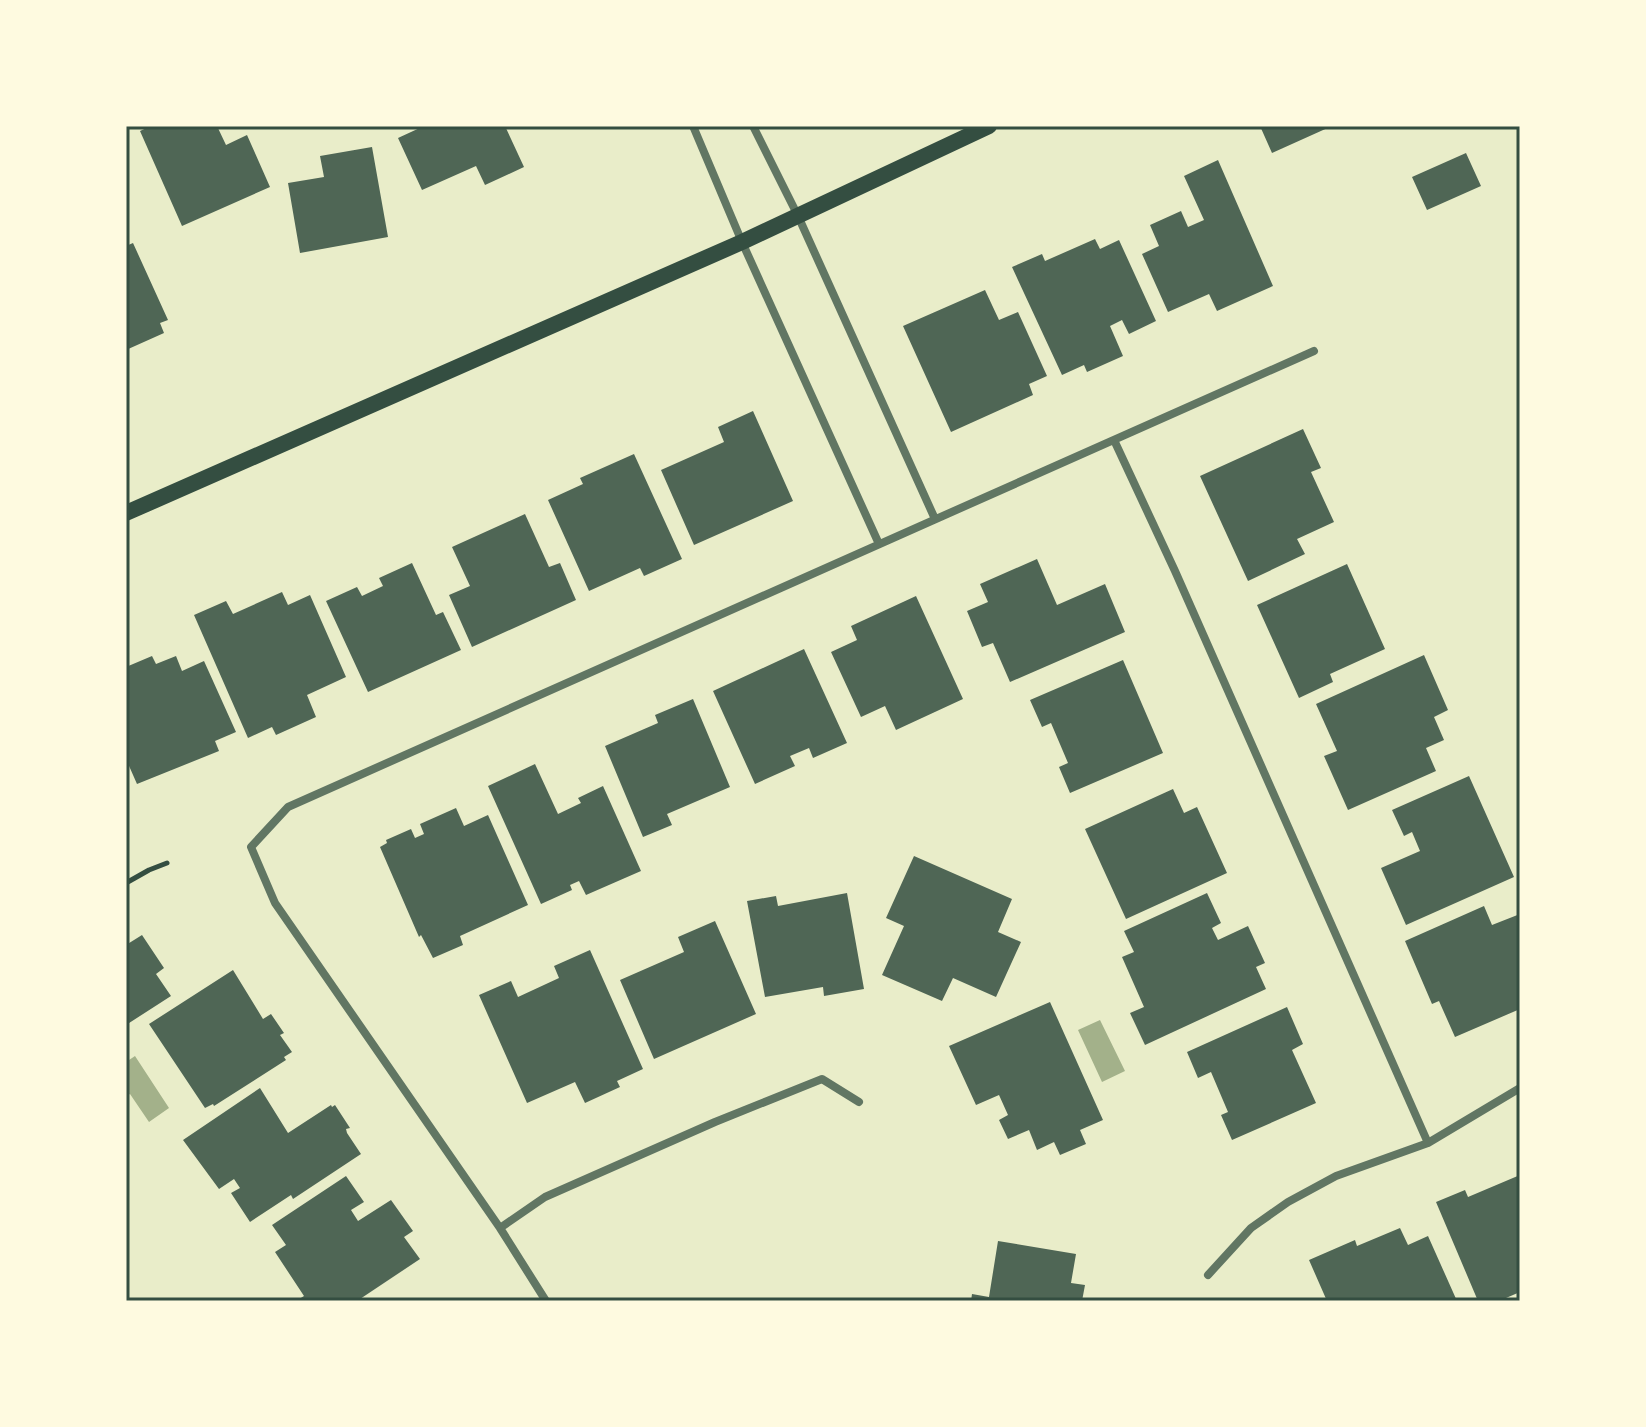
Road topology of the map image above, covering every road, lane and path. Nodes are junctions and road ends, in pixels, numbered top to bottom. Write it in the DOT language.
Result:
graph roads {
  1 [pos="693,126"];
  2 [pos="753,126"];
  3 [pos="989,126"];
  4 [pos="798,216"];
  5 [pos="742,242"];
  6 [pos="1314,351"];
  7 [pos="1114,440"];
  8 [pos="126,513"];
  9 [pos="935,519"];
  10 [pos="879,544"];
  11 [pos="167,863"];
  12 [pos="126,883"];
  13 [pos="1520,1088"];
  14 [pos="859,1102"];
  15 [pos="1428,1143"];
  16 [pos="500,1228"];
  17 [pos="1208,1275"];
  18 [pos="546,1301"];
  1 -- 5 [label="street"];
  2 -- 4 [label="street"];
  3 -- 4 [label="main road"];
  4 -- 5 [label="main road"];
  4 -- 9 [label="street"];
  5 -- 8 [label="main road"];
  5 -- 10 [label="street"];
  6 -- 7 [label="street"];
  7 -- 9 [label="street"];
  7 -- 15 [label="street"];
  9 -- 10 [label="street"];
  10 -- 16 [label="street"];
  11 -- 12 [label="path"];
  13 -- 15 [label="street"];
  14 -- 16 [label="street"];
  15 -- 17 [label="street"];
  16 -- 18 [label="street"];
}
